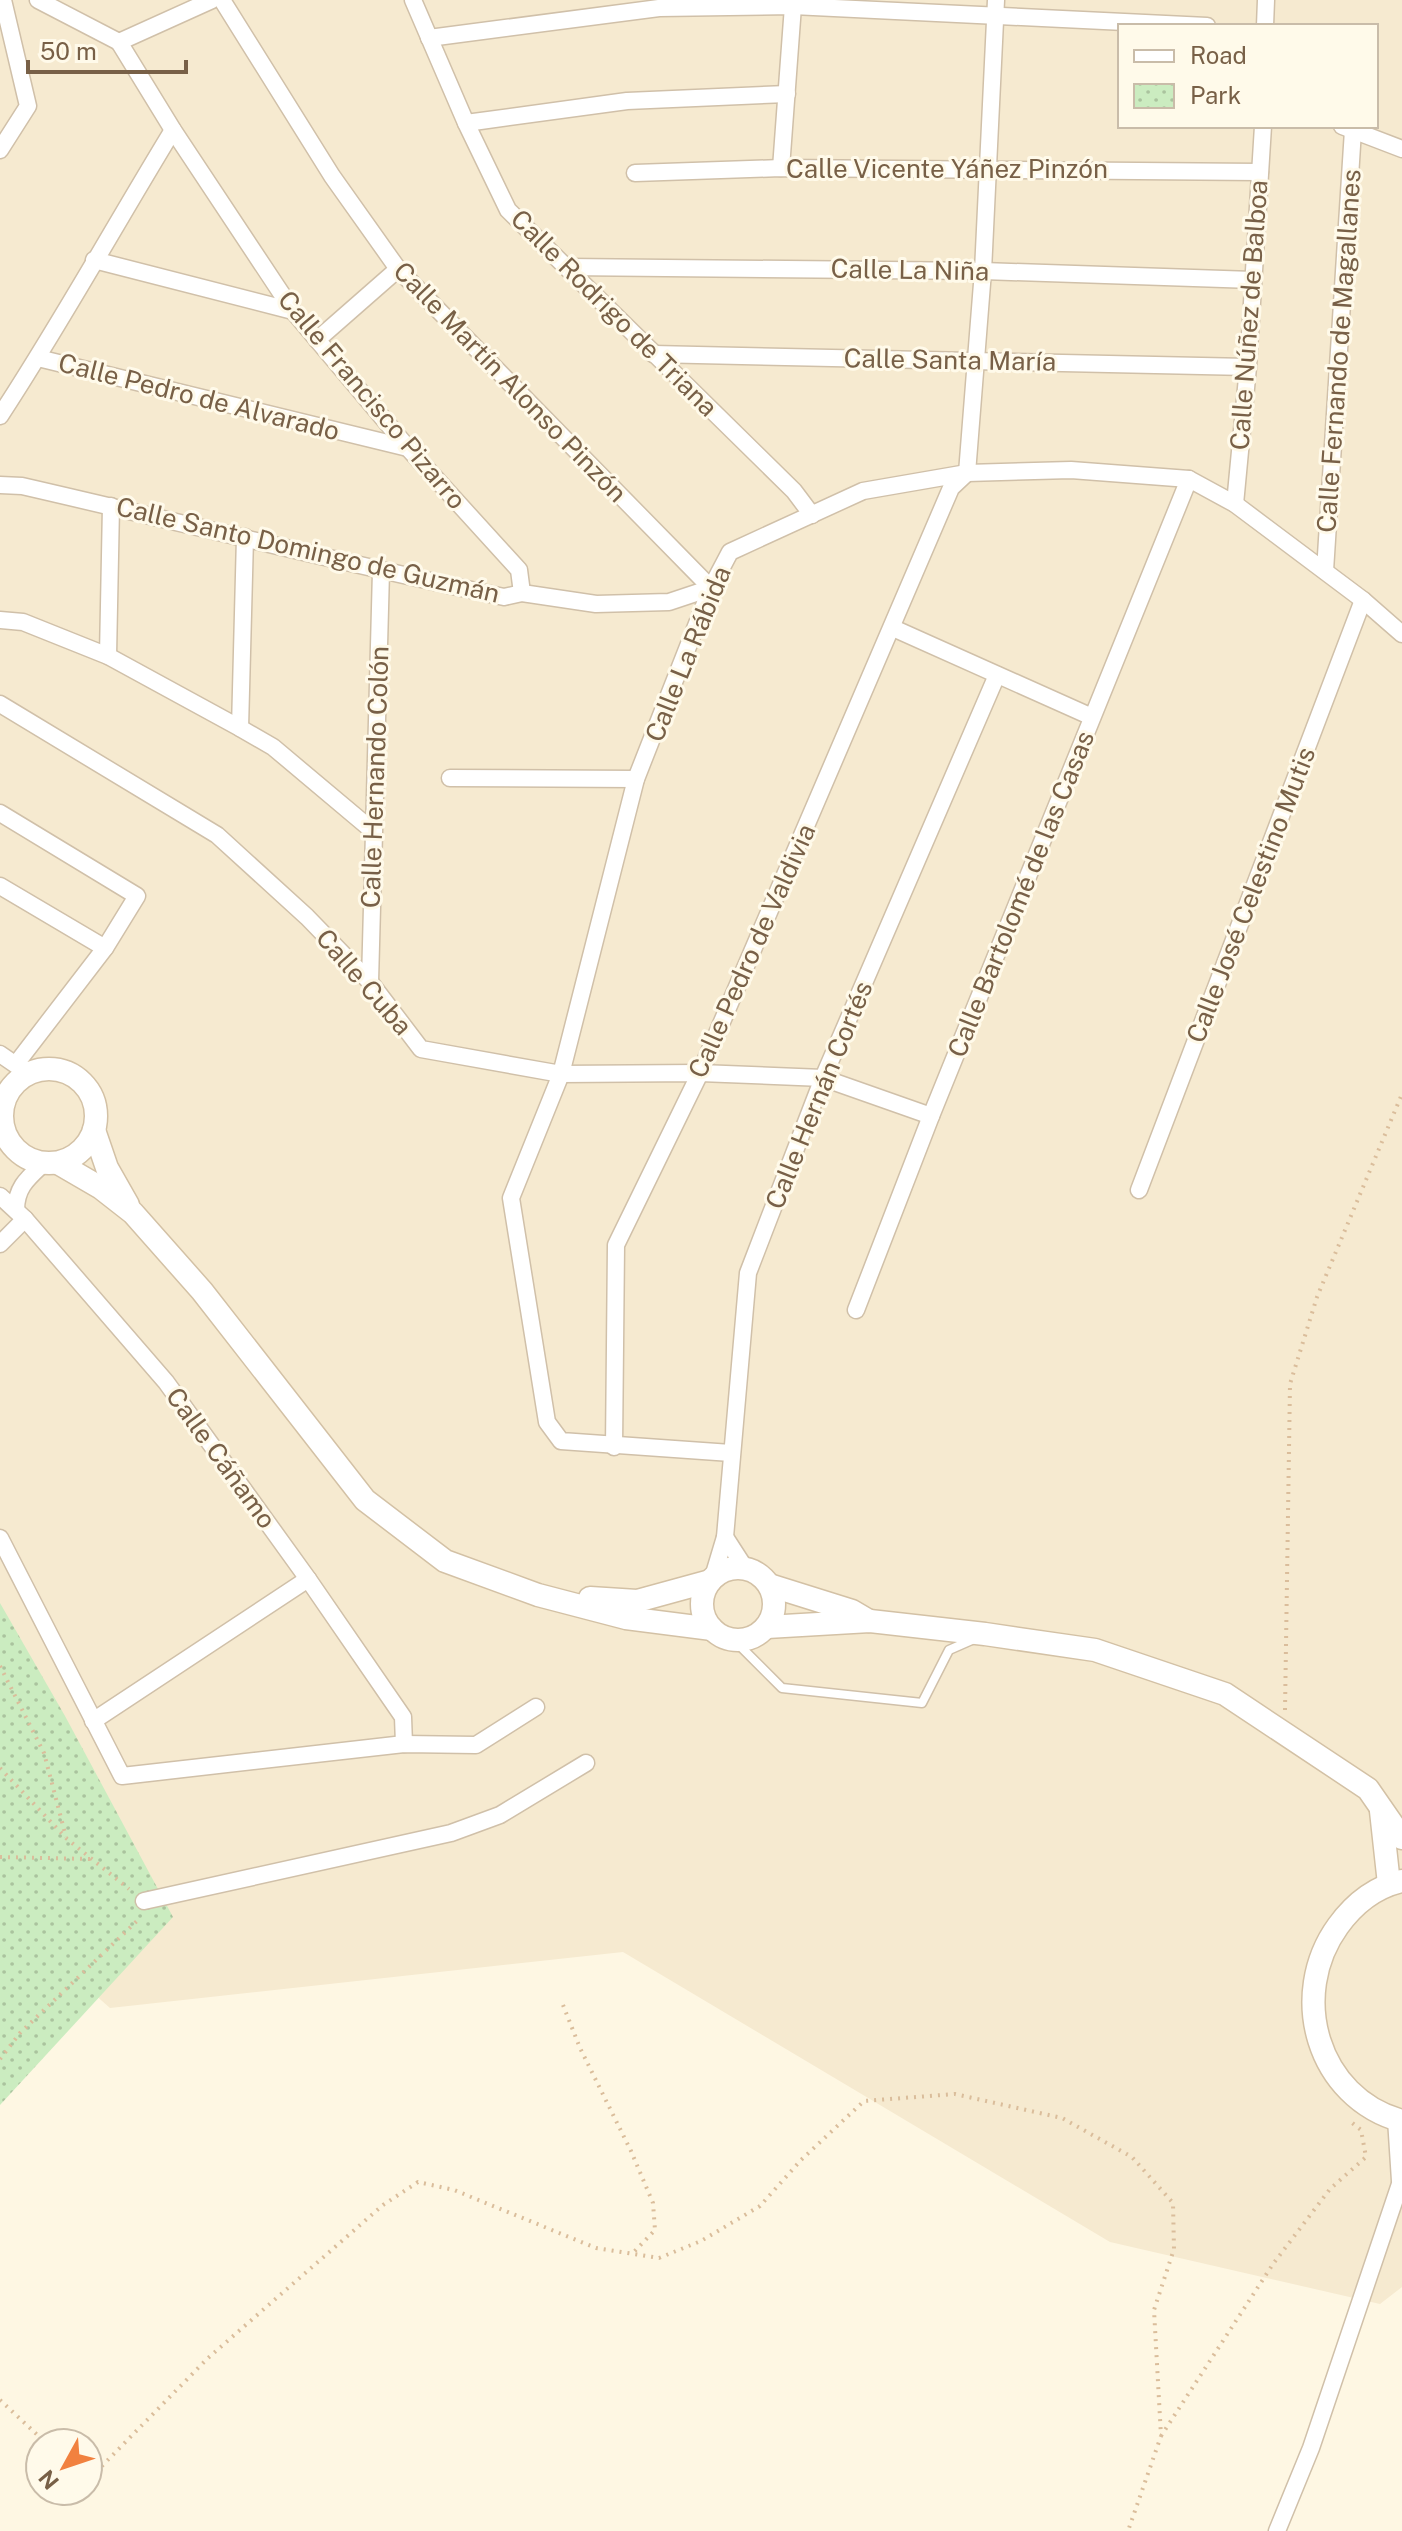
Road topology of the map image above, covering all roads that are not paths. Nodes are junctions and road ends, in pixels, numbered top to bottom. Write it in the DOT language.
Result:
graph roads {
  1 [pos="3,0"];
  2 [pos="38,0"];
  3 [pos="212,0"];
  4 [pos="222,0"];
  5 [pos="413,0"];
  6 [pos="1266,0"];
  7 [pos="793,6"];
  8 [pos="996,7"];
  9 [pos="1185,24"];
  10 [pos="1265,24"];
  11 [pos="429,38"];
  12 [pos="119,42"];
  13 [pos="787,94"];
  14 [pos="466,123"];
  15 [pos="1263,128"];
  16 [pos="1348,128"];
  17 [pos="173,130"];
  18 [pos="1402,149"];
  19 [pos="0,150"];
  20 [pos="781,168"];
  21 [pos="987,168"];
  22 [pos="1260,172"];
  23 [pos="635,173"];
  24 [pos="94,260"];
  25 [pos="567,267"];
  26 [pos="398,269"];
  27 [pos="983,271"];
  28 [pos="1253,280"];
  29 [pos="293,311"];
  30 [pos="317,340"];
  31 [pos="653,354"];
  32 [pos="38,358"];
  33 [pos="975,359"];
  34 [pos="1248,367"];
  35 [pos="0,416"];
  36 [pos="408,448"];
  37 [pos="967,473"];
  38 [pos="1189,479"];
  39 [pos="0,485"];
  40 [pos="1235,504"];
  41 [pos="111,506"];
  42 [pos="812,515"];
  43 [pos="245,537"];
  44 [pos="381,571"];
  45 [pos="1325,571"];
  46 [pos="711,588"];
  47 [pos="522,593"];
  48 [pos="1363,600"];
  49 [pos="0,620"];
  50 [pos="893,628"];
  51 [pos="1402,634"];
  52 [pos="108,656"];
  53 [pos="997,675"];
  54 [pos="0,704"];
  55 [pos="1092,717"];
  56 [pos="240,728"];
  57 [pos="450,778"];
  58 [pos="636,779"];
  59 [pos="0,813"];
  60 [pos="373,831"];
  61 [pos="0,886"];
  62 [pos="105,948"];
  63 [pos="370,982"];
  64 [pos="0,1054"];
  65 [pos="16,1073"];
  66 [pos="700,1073"];
  67 [pos="561,1074"];
  68 [pos="823,1078"];
  69 [pos="2,1116"];
  70 [pos="931,1116"];
  71 [pos="94,1130"];
  72 [pos="51,1163"];
  73 [pos="1139,1190"];
  74 [pos="0,1196"];
  75 [pos="133,1213"];
  76 [pos="20,1214"];
  77 [pos="0,1244"];
  78 [pos="856,1310"];
  79 [pos="614,1447"];
  80 [pos="731,1453"];
  81 [pos="725,1537"];
  82 [pos="0,1538"];
  83 [pos="745,1568"];
  84 [pos="308,1579"];
  85 [pos="712,1579"];
  86 [pos="769,1585"];
  87 [pos="538,1595"];
  88 [pos="870,1621"];
  89 [pos="767,1627"];
  90 [pos="712,1629"];
  91 [pos="985,1634"];
  92 [pos="734,1640"];
  93 [pos="536,1707"];
  94 [pos="93,1721"];
  95 [pos="404,1744"];
  96 [pos="586,1763"];
  97 [pos="1381,1811"];
  98 [pos="1402,1838"];
  99 [pos="1396,1883"];
  100 [pos="144,1901"];
  101 [pos="1399,2120"];
  102 [pos="1401,2179"];
  103 [pos="1277,2531"];
  1 -- 19 [label="street"];
  2 -- 12 [label="street"];
  3 -- 12 [label="street"];
  4 -- 26 [label="street, Calle Martín Alonso Pinzón"];
  5 -- 11 [label="street, Calle Rodrigo de Triana"];
  6 -- 10 [label="street"];
  7 -- 8 [label="street"];
  7 -- 11 [label="street"];
  7 -- 13 [label="street"];
  8 -- 9 [label="street"];
  8 -- 21 [label="street"];
  11 -- 14 [label="street, Calle Rodrigo de Triana"];
  12 -- 17 [label="street, Calle Francisco Pizarro"];
  13 -- 14 [label="street"];
  13 -- 20 [label="street"];
  14 -- 25 [label="street, Calle Rodrigo de Triana"];
  15 -- 22 [label="street, Calle Núñez de Balboa"];
  16 -- 18 [label="street"];
  16 -- 45 [label="street, Calle Fernando de Magallanes"];
  17 -- 24 [label="street"];
  17 -- 29 [label="street, Calle Francisco Pizarro"];
  20 -- 21 [label="street, Calle Vicente Yáñez Pinzón"];
  20 -- 23 [label="street, Calle Vicente Yáñez Pinzón"];
  21 -- 22 [label="street, Calle Vicente Yáñez Pinzón"];
  21 -- 27 [label="street"];
  22 -- 28 [label="street, Calle Núñez de Balboa"];
  24 -- 29 [label="street"];
  24 -- 32 [label="street"];
  25 -- 27 [label="street, Calle La Niña"];
  25 -- 31 [label="street, Calle Rodrigo de Triana"];
  26 -- 30 [label="street"];
  26 -- 46 [label="street, Calle Martín Alonso Pinzón"];
  27 -- 28 [label="street, Calle La Niña"];
  27 -- 33 [label="street"];
  28 -- 34 [label="street, Calle Núñez de Balboa"];
  29 -- 30 [label="street, Calle Francisco Pizarro"];
  30 -- 36 [label="street, Calle Francisco Pizarro"];
  31 -- 33 [label="street, Calle Santa María"];
  31 -- 42 [label="street, Calle Rodrigo de Triana"];
  32 -- 35 [label="street"];
  32 -- 36 [label="street, Calle Pedro de Alvarado"];
  33 -- 34 [label="street, Calle Santa María"];
  33 -- 37 [label="street"];
  34 -- 40 [label="street, Calle Núñez de Balboa"];
  36 -- 47 [label="street, Calle Francisco Pizarro"];
  37 -- 38 [label="street, Calle La Rábida"];
  37 -- 42 [label="street, Calle La Rábida"];
  37 -- 50 [label="street, Calle Pedro de Valdivia"];
  38 -- 40 [label="street"];
  38 -- 55 [label="street, Calle Bartolomé de las Casas"];
  39 -- 41 [label="street, Calle Santo Domingo de Guzmán"];
  40 -- 45 [label="street"];
  41 -- 43 [label="street, Calle Santo Domingo de Guzmán"];
  41 -- 52 [label="street"];
  42 -- 46 [label="street, Calle La Rábida"];
  43 -- 44 [label="street, Calle Santo Domingo de Guzmán"];
  43 -- 56 [label="street"];
  44 -- 47 [label="street, Calle Santo Domingo de Guzmán"];
  44 -- 60 [label="street, Calle Hernando Colón"];
  45 -- 48 [label="street"];
  46 -- 47 [label="street, Calle Santo Domingo de Guzmán"];
  46 -- 58 [label="street, Calle La Rábida"];
  48 -- 51 [label="street"];
  48 -- 73 [label="street, Calle José Celestino Mutis"];
  49 -- 52 [label="street"];
  50 -- 53 [label="street"];
  50 -- 66 [label="street, Calle Pedro de Valdivia"];
  52 -- 56 [label="street"];
  53 -- 55 [label="street"];
  53 -- 68 [label="street, Calle Hernán Cortés"];
  54 -- 63 [label="street, Calle Cuba"];
  55 -- 70 [label="street, Calle Bartolomé de las Casas"];
  56 -- 60 [label="street"];
  57 -- 58 [label="street"];
  58 -- 67 [label="street, Calle La Rábida"];
  59 -- 62 [label="street"];
  60 -- 63 [label="street, Calle Hernando Colón"];
  61 -- 62 [label="street"];
  62 -- 65 [label="street"];
  63 -- 67 [label="street, Calle Cuba"];
  64 -- 65 [label="street"];
  65 -- 69 [label="main road"];
  65 -- 71 [label="main road"];
  66 -- 67 [label="street, Calle Cuba"];
  66 -- 68 [label="street, Calle Cuba"];
  66 -- 79 [label="street, Calle Pedro de Valdivia"];
  67 -- 79 [label="street, Calle La Rábida"];
  68 -- 70 [label="street, Calle Cuba"];
  68 -- 80 [label="street, Calle Hernán Cortés"];
  69 -- 72 [label="main road"];
  70 -- 78 [label="street, Calle Bartolomé de las Casas"];
  71 -- 72 [label="main road"];
  71 -- 75 [label="main road"];
  72 -- 75 [label="main road"];
  72 -- 76 [label="street"];
  74 -- 76 [label="street, Calle Cáñamo"];
  75 -- 87 [label="main road"];
  76 -- 77 [label="street"];
  76 -- 84 [label="street, Calle Cáñamo"];
  79 -- 80 [label="street, Calle La Rábida"];
  80 -- 81 [label="street, Calle Hernán Cortés"];
  81 -- 83 [label="street"];
  81 -- 85 [label="street, Calle Hernán Cortés"];
  82 -- 94 [label="street"];
  83 -- 85 [label="main road"];
  83 -- 86 [label="main road"];
  84 -- 94 [label="street"];
  84 -- 95 [label="street, Calle Cáñamo"];
  85 -- 87 [label="main road"];
  85 -- 90 [label="main road"];
  86 -- 88 [label="main road"];
  86 -- 89 [label="main road"];
  87 -- 90 [label="main road"];
  88 -- 89 [label="main road"];
  88 -- 91 [label="main road"];
  89 -- 92 [label="main road"];
  90 -- 92 [label="main road"];
  91 -- 92 [label="lane"];
  91 -- 97 [label="main road"];
  93 -- 95 [label="street"];
  94 -- 95 [label="street"];
  96 -- 100 [label="street"];
  97 -- 98 [label="main road"];
  97 -- 99 [label="main road"];
  99 -- 101 [label="main road"];
  101 -- 102 [label="street"];
  102 -- 103 [label="street"];
}
